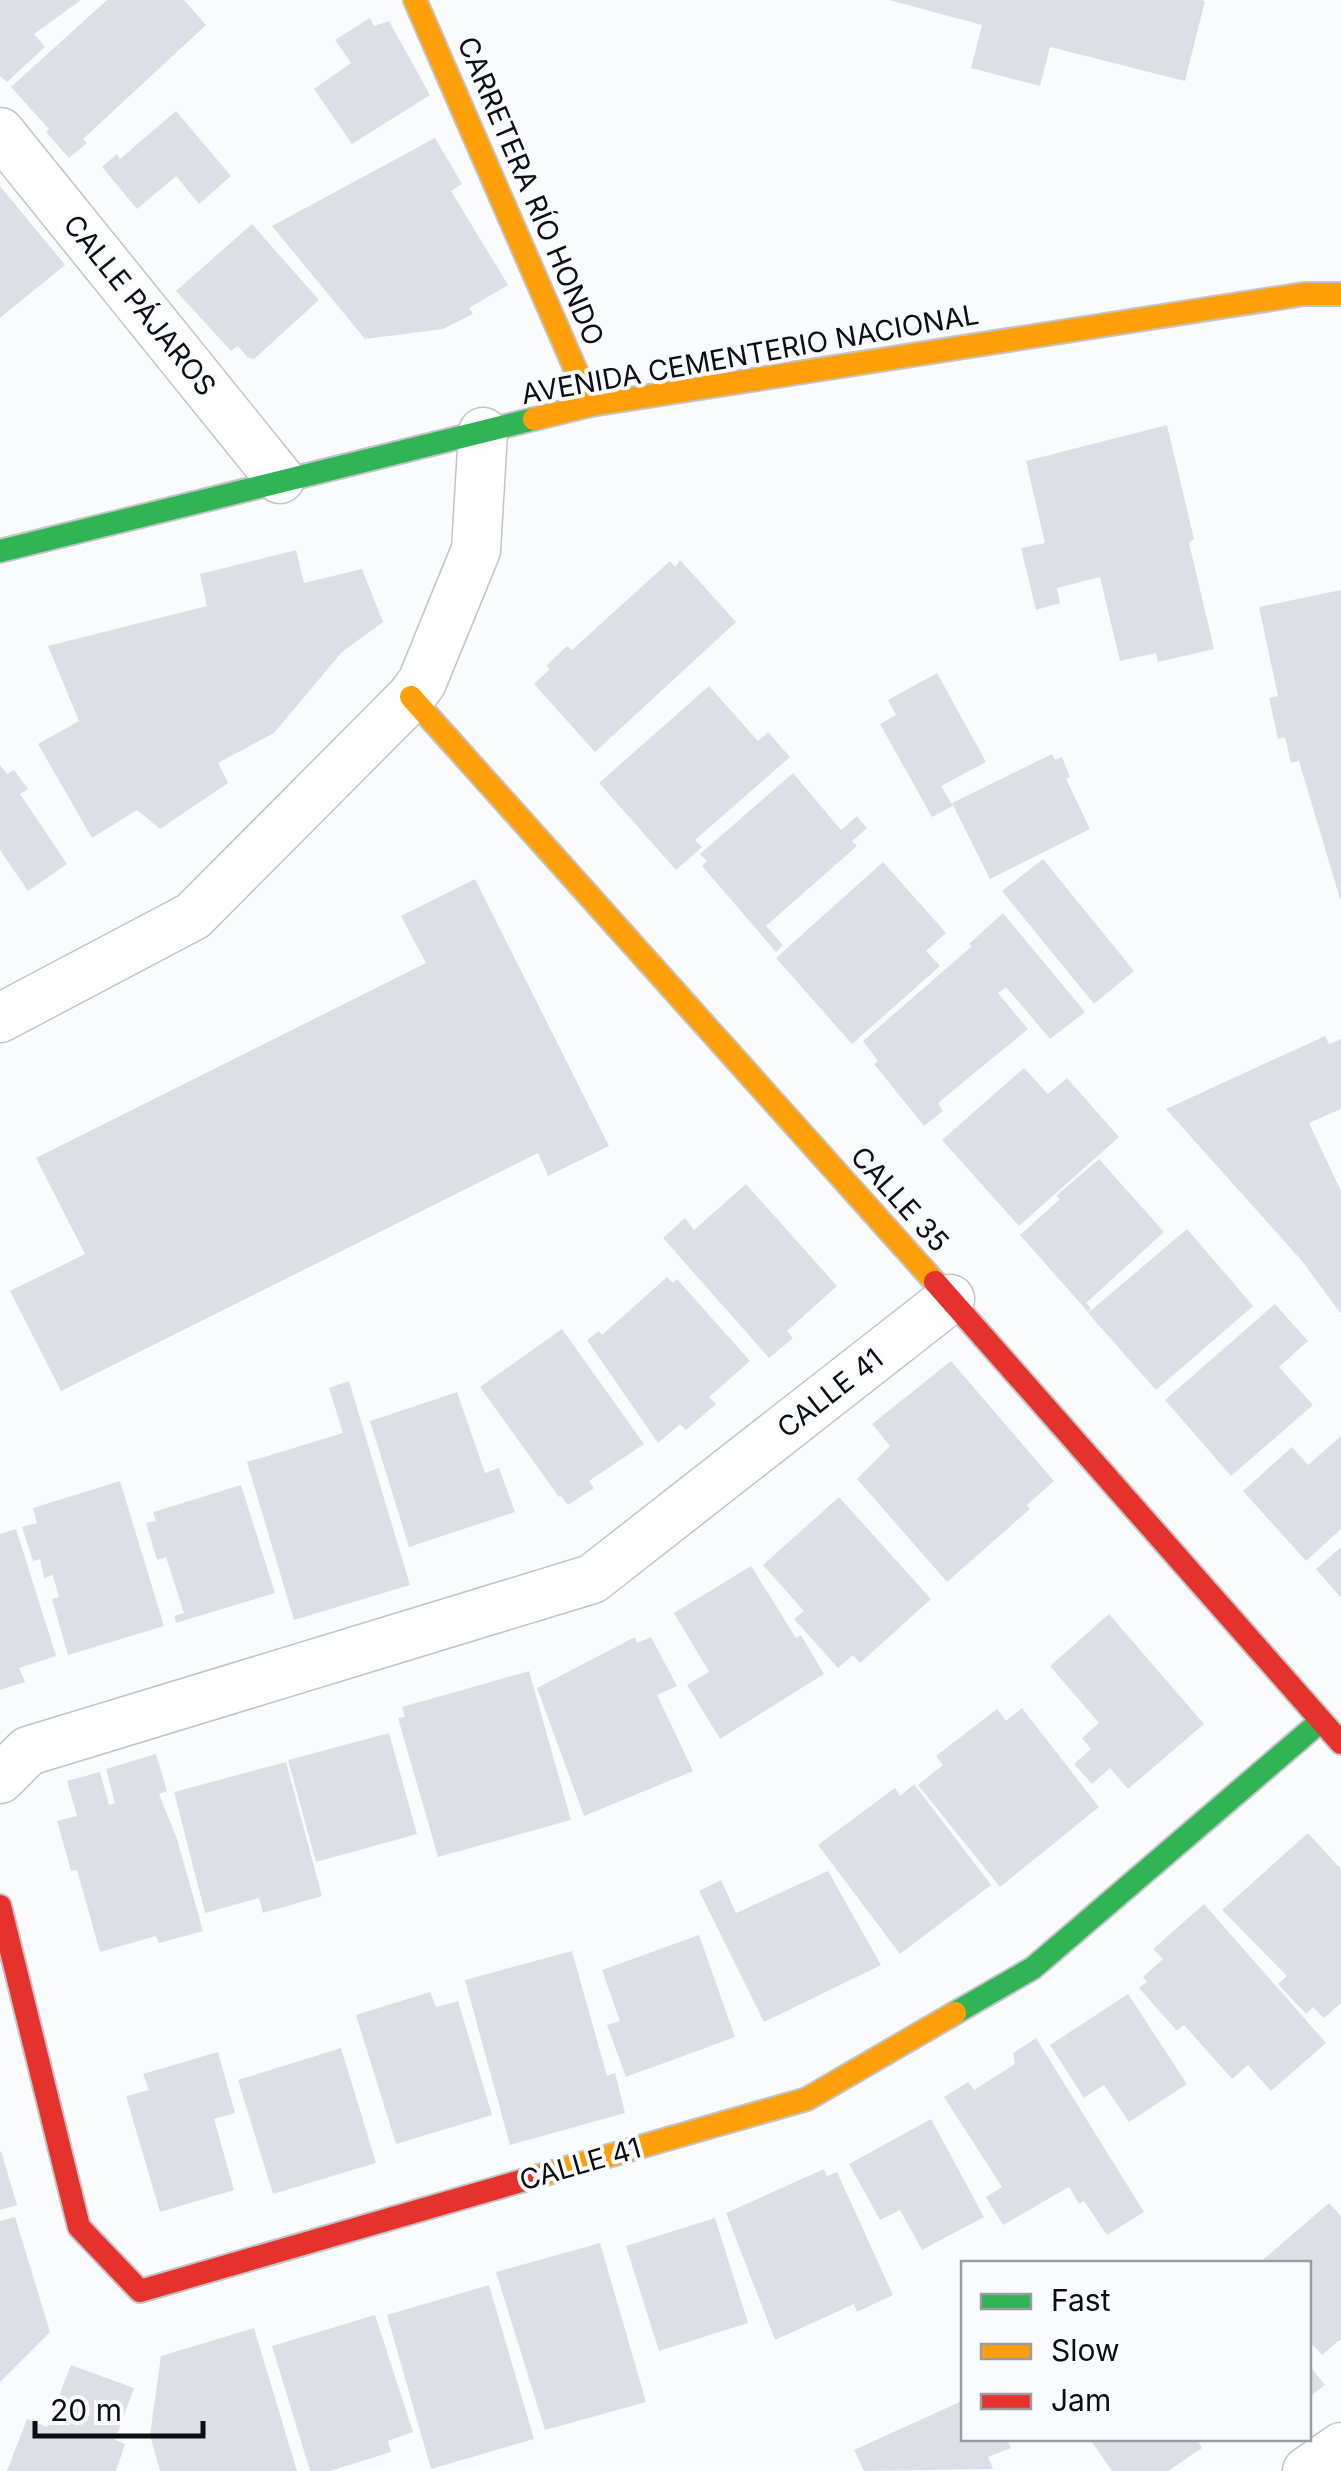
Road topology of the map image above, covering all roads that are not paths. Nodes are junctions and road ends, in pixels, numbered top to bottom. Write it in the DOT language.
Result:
graph roads {
  1 [pos="416,0"];
  2 [pos="0,132"];
  3 [pos="1341,294"];
  4 [pos="592,405"];
  5 [pos="482,432"];
  6 [pos="280,479"];
  7 [pos="0,551"];
  8 [pos="411,697"];
  9 [pos="0,1018"];
  10 [pos="950,1299"];
  11 [pos="1321,1720"];
  12 [pos="1341,1743"];
  13 [pos="0,1779"];
  14 [pos="0,1906"];
  15 [pos="1341,2447"];
  16 [pos="1307,2471"];
  1 -- 4 [label="street, CARRETERA RÍO HONDO"];
  2 -- 6 [label="street, CALLE PÁJAROS"];
  3 -- 4 [label="street, AVENIDA CEMENTERIO NACIONAL"];
  4 -- 5 [label="street, AVENIDA CEMENTERIO NACIONAL"];
  5 -- 6 [label="street, AVENIDA CEMENTERIO NACIONAL"];
  5 -- 8 [label="street"];
  6 -- 7 [label="street, AVENIDA CEMENTERIO NACIONAL"];
  8 -- 9 [label="street"];
  8 -- 10 [label="street, CALLE 35"];
  10 -- 11 [label="street, CALLE 35"];
  10 -- 13 [label="street, CALLE 41"];
  11 -- 12 [label="street, CALLE 35"];
  11 -- 14 [label="street, CALLE 41"];
  15 -- 16 [label="street"];
}
